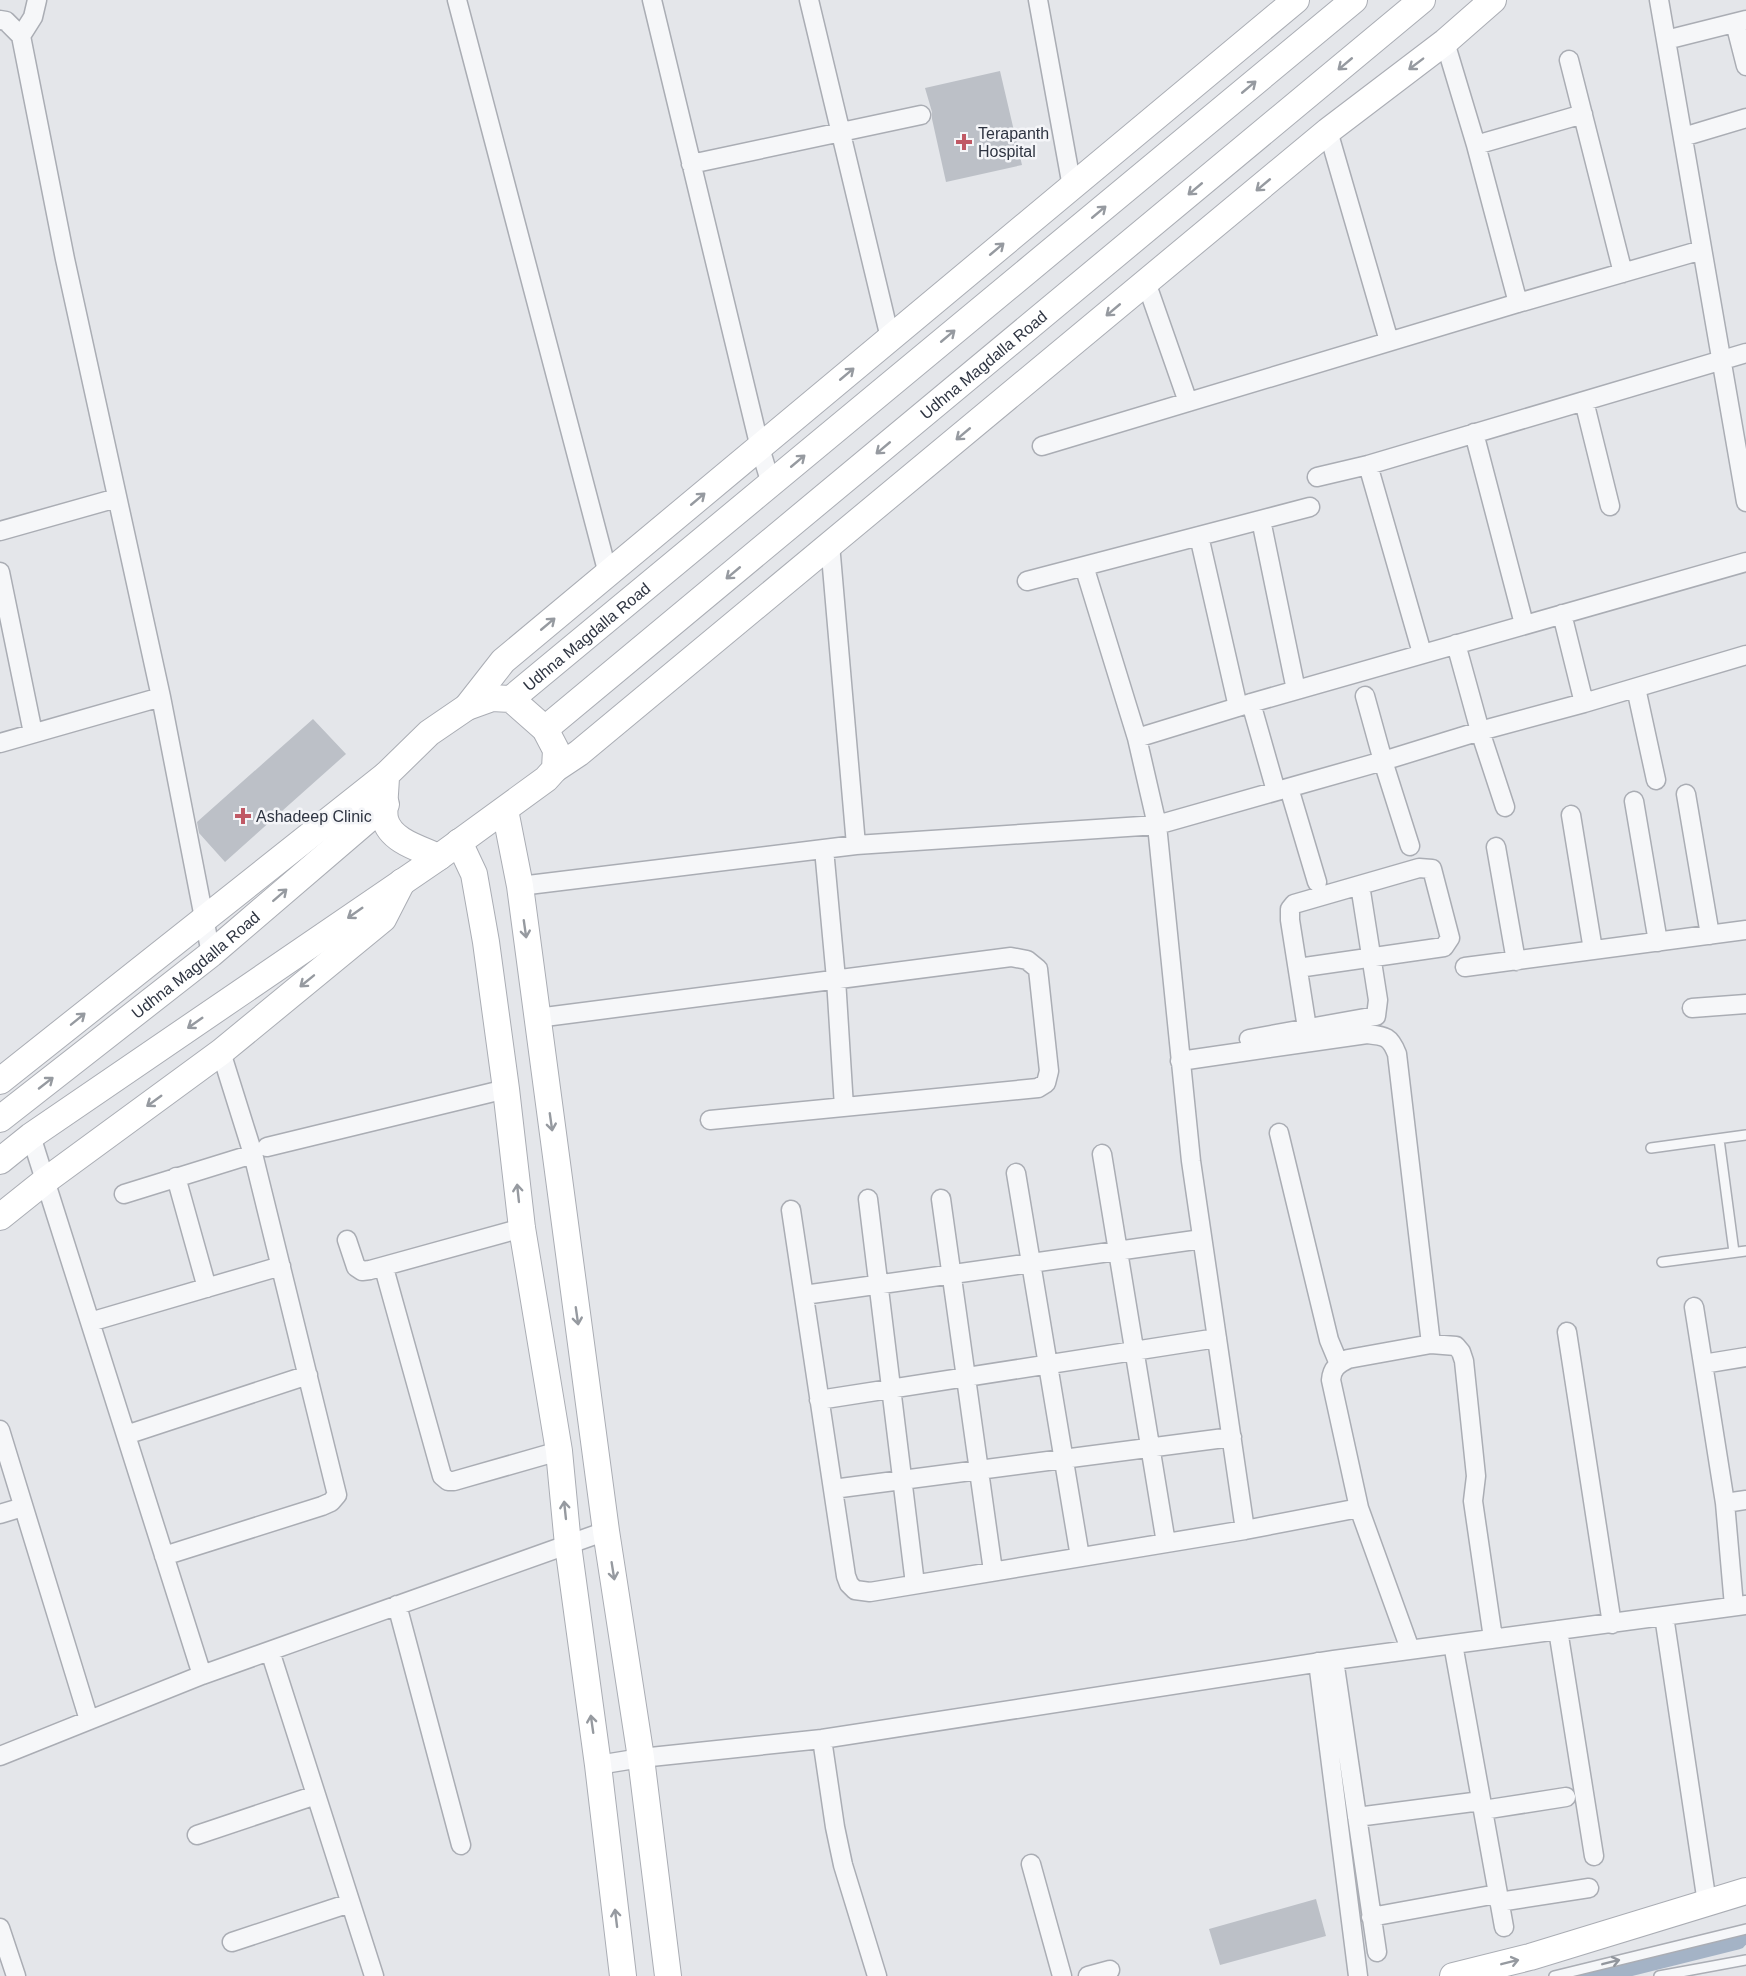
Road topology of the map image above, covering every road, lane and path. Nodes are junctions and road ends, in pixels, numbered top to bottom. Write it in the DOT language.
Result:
graph roads {
  1 [pos="38,0"];
  2 [pos="457,0"];
  3 [pos="652,0"];
  4 [pos="809,0"];
  5 [pos="1038,0"];
  6 [pos="1296,0"];
  7 [pos="1354,0"];
  8 [pos="1422,0"];
  9 [pos="1493,0"];
  10 [pos="1659,0"];
  11 [pos="0,20"];
  12 [pos="1740,21"];
  13 [pos="21,36"];
  14 [pos="1666,40"];
  15 [pos="1445,42"];
  16 [pos="1569,60"];
  17 [pos="1746,66"];
  18 [pos="1583,114"];
  19 [pos="921,115"];
  20 [pos="1746,118"];
  21 [pos="1328,131"];
  22 [pos="841,132"];
  23 [pos="1683,137"];
  24 [pos="1476,145"];
  25 [pos="692,164"];
  26 [pos="1072,186"];
  27 [pos="1702,250"];
  28 [pos="1623,273"];
  29 [pos="1146,282"];
  30 [pos="1518,303"];
  31 [pos="890,338"];
  32 [pos="1389,341"];
  33 [pos="1746,354"];
  34 [pos="1721,360"];
  35 [pos="1584,401"];
  36 [pos="1188,402"];
  37 [pos="1474,433"];
  38 [pos="1042,446"];
  39 [pos="760,448"];
  40 [pos="1368,465"];
  41 [pos="1317,477"];
  42 [pos="771,484"];
  43 [pos="117,498"];
  44 [pos="1746,502"];
  45 [pos="1610,506"];
  46 [pos="1310,507"];
  47 [pos="1261,520"];
  48 [pos="0,531"];
  49 [pos="1199,536"];
  50 [pos="830,544"];
  51 [pos="1746,562"];
  52 [pos="1084,566"];
  53 [pos="0,572"];
  54 [pos="608,574"];
  55 [pos="1027,581"];
  56 [pos="1562,614"];
  57 [pos="1524,624"];
  58 [pos="1456,644"];
  59 [pos="1422,653"];
  60 [pos="1746,655"];
  61 [pos="1636,688"];
  62 [pos="1296,690"];
  63 [pos="1365,696"];
  64 [pos="160,697"];
  65 [pos="511,699"];
  66 [pos="1584,703"];
  67 [pos="1244,705"];
  68 [pos="467,707"];
  69 [pos="545,729"];
  70 [pos="1480,731"];
  71 [pos="33,733"];
  72 [pos="1137,738"];
  73 [pos="0,743"];
  74 [pos="1383,761"];
  75 [pos="555,769"];
  76 [pos="386,775"];
  77 [pos="1656,780"];
  78 [pos="1283,790"];
  79 [pos="1686,794"];
  80 [pos="1634,801"];
  81 [pos="386,804"];
  82 [pos="1505,807"];
  83 [pos="505,810"];
  84 [pos="1571,815"];
  85 [pos="1156,825"];
  86 [pos="459,842"];
  87 [pos="856,845"];
  88 [pos="1410,846"];
  89 [pos="1496,847"];
  90 [pos="824,849"];
  91 [pos="439,857"];
  92 [pos="403,879"];
  93 [pos="1317,882"];
  94 [pos="1360,885"];
  95 [pos="520,886"];
  96 [pos="204,918"];
  97 [pos="1746,930"];
  98 [pos="1710,934"];
  99 [pos="1658,942"];
  100 [pos="1593,950"];
  101 [pos="211,954"];
  102 [pos="1371,957"];
  103 [pos="1516,961"];
  104 [pos="1465,967"];
  105 [pos="1298,968"];
  106 [pos="836,979"];
  107 [pos="1746,1004"];
  108 [pos="1692,1008"];
  109 [pos="537,1018"];
  110 [pos="1307,1028"];
  111 [pos="221,1052"];
  112 [pos="1180,1057"];
  113 [pos="0,1081"];
  114 [pos="506,1089"];
  115 [pos="844,1107"];
  116 [pos="0,1119"];
  117 [pos="710,1120"];
  118 [pos="1279,1133"];
  119 [pos="31,1136"];
  120 [pos="1746,1136"];
  121 [pos="1719,1139"];
  122 [pos="1651,1148"];
  123 [pos="260,1151"];
  124 [pos="1102,1154"];
  125 [pos="0,1161"];
  126 [pos="1016,1173"];
  127 [pos="176,1178"];
  128 [pos="45,1181"];
  129 [pos="124,1194"];
  130 [pos="868,1199"];
  131 [pos="942,1199"];
  132 [pos="791,1210"];
  133 [pos="0,1216"];
  134 [pos="522,1228"];
  135 [pos="1202,1239"];
  136 [pos="347,1240"];
  137 [pos="1118,1251"];
  138 [pos="1746,1251"];
  139 [pos="1734,1252"];
  140 [pos="1662,1262"];
  141 [pos="1031,1263"];
  142 [pos="281,1266"];
  143 [pos="384,1268"];
  144 [pos="952,1274"];
  145 [pos="879,1285"];
  146 [pos="207,1288"];
  147 [pos="804,1295"];
  148 [pos="1694,1307"];
  149 [pos="90,1322"];
  150 [pos="1567,1332"];
  151 [pos="1217,1338"];
  152 [pos="1431,1344"];
  153 [pos="1134,1351"];
  154 [pos="1746,1357"];
  155 [pos="1048,1364"];
  156 [pos="1339,1364"];
  157 [pos="1703,1364"];
  158 [pos="308,1375"];
  159 [pos="966,1377"];
  160 [pos="891,1389"];
  161 [pos="819,1400"];
  162 [pos="0,1430"];
  163 [pos="126,1435"];
  164 [pos="1232,1437"];
  165 [pos="1150,1448"];
  166 [pos="559,1451"];
  167 [pos="1063,1460"];
  168 [pos="979,1470"];
  169 [pos="903,1480"];
  170 [pos="833,1490"];
  171 [pos="1746,1500"];
  172 [pos="1725,1503"];
  173 [pos="24,1507"];
  174 [pos="1359,1508"];
  175 [pos="0,1514"];
  176 [pos="1245,1530"];
  177 [pos="606,1531"];
  178 [pos="1166,1543"];
  179 [pos="568,1545"];
  180 [pos="164,1556"];
  181 [pos="1080,1557"];
  182 [pos="993,1571"];
  183 [pos="915,1584"];
  184 [pos="397,1605"];
  185 [pos="1740,1606"];
  186 [pos="1664,1616"];
  187 [pos="1612,1624"];
  188 [pos="1558,1630"];
  189 [pos="1493,1638"];
  190 [pos="1454,1644"];
  191 [pos="1410,1649"];
  192 [pos="270,1651"];
  193 [pos="1326,1661"];
  194 [pos="202,1675"];
  195 [pos="89,1720"];
  196 [pos="822,1739"];
  197 [pos="0,1756"];
  198 [pos="640,1758"];
  199 [pos="598,1765"];
  200 [pos="316,1795"];
  201 [pos="1566,1797"];
  202 [pos="1482,1805"];
  203 [pos="1357,1817"];
  204 [pos="197,1835"];
  205 [pos="461,1845"];
  206 [pos="1594,1856"];
  207 [pos="1031,1864"];
  208 [pos="1590,1888"];
  209 [pos="1746,1892"];
  210 [pos="1498,1898"];
  211 [pos="350,1903"];
  212 [pos="1707,1903"];
  213 [pos="1371,1917"];
  214 [pos="1503,1927"];
  215 [pos="0,1928"];
  216 [pos="1746,1929"];
  217 [pos="231,1942"];
  218 [pos="1377,1952"];
  219 [pos="1746,1960"];
  220 [pos="1110,1970"];
  221 [pos="16,1976"];
  222 [pos="374,1976"];
  223 [pos="623,1976"];
  224 [pos="668,1976"];
  225 [pos="877,1976"];
  226 [pos="1062,1976"];
  227 [pos="1088,1976"];
  228 [pos="1358,1976"];
  229 [pos="1453,1976"];
  230 [pos="1554,1976"];
  231 [pos="1659,1976"];
  1 -- 13 [label="street"];
  2 -- 54 [label="street"];
  3 -- 25 [label="street"];
  4 -- 22 [label="street"];
  5 -- 26 [label="street"];
  6 -- 26 [label="street"];
  42 -- 7 [label="street, Udhna Magdalla Road, one-way"];
  8 -- 69 [label="street, Udhna Magdalla Road, one-way"];
  9 -- 15 [label="street"];
  10 -- 14 [label="street"];
  11 -- 13 [label="street"];
  12 -- 14 [label="street"];
  12 -- 17 [label="street"];
  13 -- 43 [label="street"];
  14 -- 23 [label="street"];
  15 -- 21 [label="street, one-way"];
  15 -- 24 [label="street"];
  16 -- 18 [label="street"];
  18 -- 24 [label="street"];
  18 -- 28 [label="street"];
  19 -- 22 [label="street"];
  20 -- 23 [label="street"];
  21 -- 29 [label="street, one-way"];
  21 -- 32 [label="street"];
  22 -- 25 [label="street"];
  22 -- 31 [label="street"];
  23 -- 27 [label="street"];
  24 -- 30 [label="street"];
  25 -- 39 [label="street"];
  31 -- 26 [label="street, one-way"];
  27 -- 28 [label="street"];
  27 -- 34 [label="street"];
  28 -- 30 [label="street"];
  29 -- 36 [label="street"];
  29 -- 50 [label="street, one-way"];
  30 -- 32 [label="street"];
  39 -- 31 [label="street, one-way"];
  32 -- 36 [label="street"];
  33 -- 34 [label="street"];
  34 -- 35 [label="street"];
  34 -- 44 [label="street"];
  35 -- 37 [label="street"];
  35 -- 45 [label="street"];
  36 -- 38 [label="street"];
  37 -- 40 [label="street"];
  37 -- 57 [label="street"];
  39 -- 42 [label="street"];
  54 -- 39 [label="street, one-way"];
  40 -- 41 [label="street"];
  40 -- 59 [label="street"];
  42 -- 65 [label="street, Udhna Magdalla Road"];
  43 -- 48 [label="street"];
  43 -- 64 [label="street"];
  46 -- 47 [label="street"];
  47 -- 49 [label="street"];
  47 -- 62 [label="street"];
  49 -- 52 [label="street"];
  49 -- 67 [label="street"];
  50 -- 75 [label="street"];
  50 -- 87 [label="street"];
  51 -- 56 [label="street"];
  52 -- 55 [label="street"];
  52 -- 72 [label="street"];
  53 -- 71 [label="street"];
  68 -- 54 [label="street, one-way"];
  56 -- 57 [label="street"];
  56 -- 66 [label="street"];
  57 -- 58 [label="street"];
  58 -- 59 [label="street"];
  58 -- 70 [label="street"];
  59 -- 62 [label="street"];
  60 -- 61 [label="street"];
  61 -- 66 [label="street"];
  61 -- 77 [label="street"];
  62 -- 67 [label="street"];
  63 -- 74 [label="street"];
  64 -- 71 [label="street"];
  64 -- 96 [label="street"];
  65 -- 68 [label="street"];
  65 -- 69 [label="street"];
  66 -- 70 [label="street"];
  67 -- 72 [label="street"];
  67 -- 78 [label="street"];
  68 -- 76 [label="street"];
  69 -- 75 [label="street"];
  70 -- 74 [label="street"];
  70 -- 82 [label="street"];
  71 -- 73 [label="street"];
  72 -- 85 [label="street"];
  74 -- 78 [label="street"];
  74 -- 88 [label="street"];
  75 -- 83 [label="street"];
  76 -- 81 [label="street"];
  76 -- 96 [label="street"];
  78 -- 85 [label="street"];
  78 -- 93 [label="street"];
  79 -- 98 [label="street"];
  80 -- 99 [label="street"];
  81 -- 91 [label="street"];
  101 -- 81 [label="street, Udhna Magdalla Road, one-way"];
  83 -- 86 [label="street"];
  83 -- 95 [label="street"];
  84 -- 100 [label="street"];
  85 -- 87 [label="street"];
  85 -- 112 [label="street"];
  86 -- 91 [label="street"];
  86 -- 114 [label="street"];
  87 -- 90 [label="street"];
  89 -- 103 [label="street"];
  90 -- 95 [label="street"];
  90 -- 106 [label="street"];
  91 -- 92 [label="street"];
  92 -- 111 [label="street, one-way"];
  92 -- 119 [label="street, one-way"];
  94 -- 102 [label="street"];
  94 -- 102 [label="street"];
  94 -- 105 [label="street"];
  95 -- 109 [label="street, one-way"];
  96 -- 101 [label="street"];
  113 -- 96 [label="street, one-way"];
  97 -- 98 [label="street"];
  98 -- 99 [label="street"];
  99 -- 100 [label="street"];
  100 -- 103 [label="street"];
  116 -- 101 [label="street, Udhna Magdalla Road, one-way"];
  102 -- 105 [label="street"];
  102 -- 110 [label="street"];
  103 -- 104 [label="street"];
  105 -- 110 [label="street"];
  106 -- 109 [label="street"];
  106 -- 115 [label="street"];
  106 -- 115 [label="street"];
  107 -- 108 [label="street"];
  109 -- 177 [label="street, one-way"];
  110 -- 112 [label="street"];
  111 -- 123 [label="street"];
  111 -- 128 [label="street, one-way"];
  112 -- 135 [label="street"];
  112 -- 152 [label="street"];
  114 -- 123 [label="street"];
  134 -- 114 [label="street, one-way"];
  115 -- 117 [label="street"];
  118 -- 156 [label="street"];
  119 -- 125 [label="street"];
  119 -- 128 [label="street"];
  120 -- 121 [label="lane"];
  121 -- 122 [label="lane"];
  121 -- 139 [label="lane"];
  123 -- 127 [label="street"];
  123 -- 142 [label="street"];
  124 -- 137 [label="street"];
  126 -- 141 [label="street"];
  127 -- 129 [label="street"];
  127 -- 146 [label="street"];
  128 -- 133 [label="street"];
  128 -- 149 [label="street"];
  130 -- 145 [label="street"];
  131 -- 144 [label="street"];
  132 -- 147 [label="street"];
  134 -- 143 [label="street"];
  134 -- 166 [label="street"];
  135 -- 137 [label="street"];
  135 -- 151 [label="street"];
  136 -- 143 [label="street"];
  137 -- 141 [label="street"];
  137 -- 153 [label="street"];
  138 -- 139 [label="lane"];
  139 -- 140 [label="lane"];
  141 -- 144 [label="street"];
  141 -- 155 [label="street"];
  142 -- 146 [label="street"];
  142 -- 158 [label="street"];
  143 -- 166 [label="street"];
  144 -- 145 [label="street"];
  144 -- 159 [label="street"];
  145 -- 147 [label="street"];
  145 -- 160 [label="street"];
  146 -- 149 [label="street"];
  147 -- 161 [label="street"];
  148 -- 157 [label="street"];
  149 -- 163 [label="street"];
  150 -- 187 [label="street"];
  151 -- 153 [label="street"];
  151 -- 164 [label="street"];
  152 -- 156 [label="street"];
  152 -- 189 [label="street"];
  153 -- 155 [label="street"];
  153 -- 165 [label="street"];
  154 -- 157 [label="street"];
  155 -- 159 [label="street"];
  155 -- 167 [label="street"];
  156 -- 174 [label="street"];
  157 -- 172 [label="street"];
  158 -- 163 [label="street"];
  158 -- 180 [label="street"];
  159 -- 160 [label="street"];
  159 -- 168 [label="street"];
  160 -- 161 [label="street"];
  160 -- 169 [label="street"];
  161 -- 170 [label="street"];
  162 -- 173 [label="street"];
  163 -- 180 [label="street"];
  164 -- 165 [label="street"];
  164 -- 176 [label="street"];
  165 -- 167 [label="street"];
  165 -- 178 [label="street"];
  179 -- 166 [label="street, one-way"];
  167 -- 168 [label="street"];
  167 -- 181 [label="street"];
  168 -- 169 [label="street"];
  168 -- 182 [label="street"];
  169 -- 170 [label="street"];
  169 -- 183 [label="street"];
  170 -- 183 [label="street"];
  171 -- 172 [label="street"];
  172 -- 185 [label="street"];
  173 -- 175 [label="street"];
  173 -- 195 [label="street"];
  174 -- 176 [label="street"];
  174 -- 191 [label="street"];
  176 -- 178 [label="street"];
  177 -- 179 [label="street"];
  177 -- 198 [label="street, one-way"];
  178 -- 181 [label="street"];
  179 -- 184 [label="street"];
  199 -- 179 [label="street, one-way"];
  180 -- 194 [label="street"];
  181 -- 182 [label="street"];
  182 -- 183 [label="street"];
  184 -- 192 [label="street"];
  184 -- 205 [label="street"];
  185 -- 186 [label="street"];
  186 -- 187 [label="street"];
  186 -- 212 [label="street"];
  187 -- 188 [label="street"];
  188 -- 189 [label="street"];
  188 -- 206 [label="street"];
  189 -- 190 [label="street"];
  190 -- 191 [label="street"];
  190 -- 202 [label="street"];
  191 -- 193 [label="street"];
  192 -- 194 [label="street"];
  192 -- 200 [label="street"];
  193 -- 196 [label="street"];
  193 -- 203 [label="street"];
  193 -- 228 [label="street"];
  194 -- 195 [label="street"];
  195 -- 197 [label="street"];
  196 -- 198 [label="street"];
  196 -- 225 [label="street"];
  198 -- 199 [label="street"];
  198 -- 224 [label="street"];
  223 -- 199 [label="street, one-way"];
  200 -- 204 [label="street"];
  200 -- 211 [label="street"];
  201 -- 202 [label="street"];
  202 -- 203 [label="street"];
  202 -- 210 [label="street"];
  203 -- 213 [label="street"];
  207 -- 226 [label="street"];
  208 -- 210 [label="street"];
  209 -- 212 [label="street"];
  210 -- 213 [label="street"];
  210 -- 214 [label="street"];
  211 -- 217 [label="street"];
  211 -- 222 [label="street"];
  229 -- 212 [label="street, one-way"];
  213 -- 218 [label="street"];
  215 -- 221 [label="street"];
  230 -- 216 [label="lane, one-way"];
  219 -- 231 [label="lane"];
  220 -- 227 [label="street"];
}
